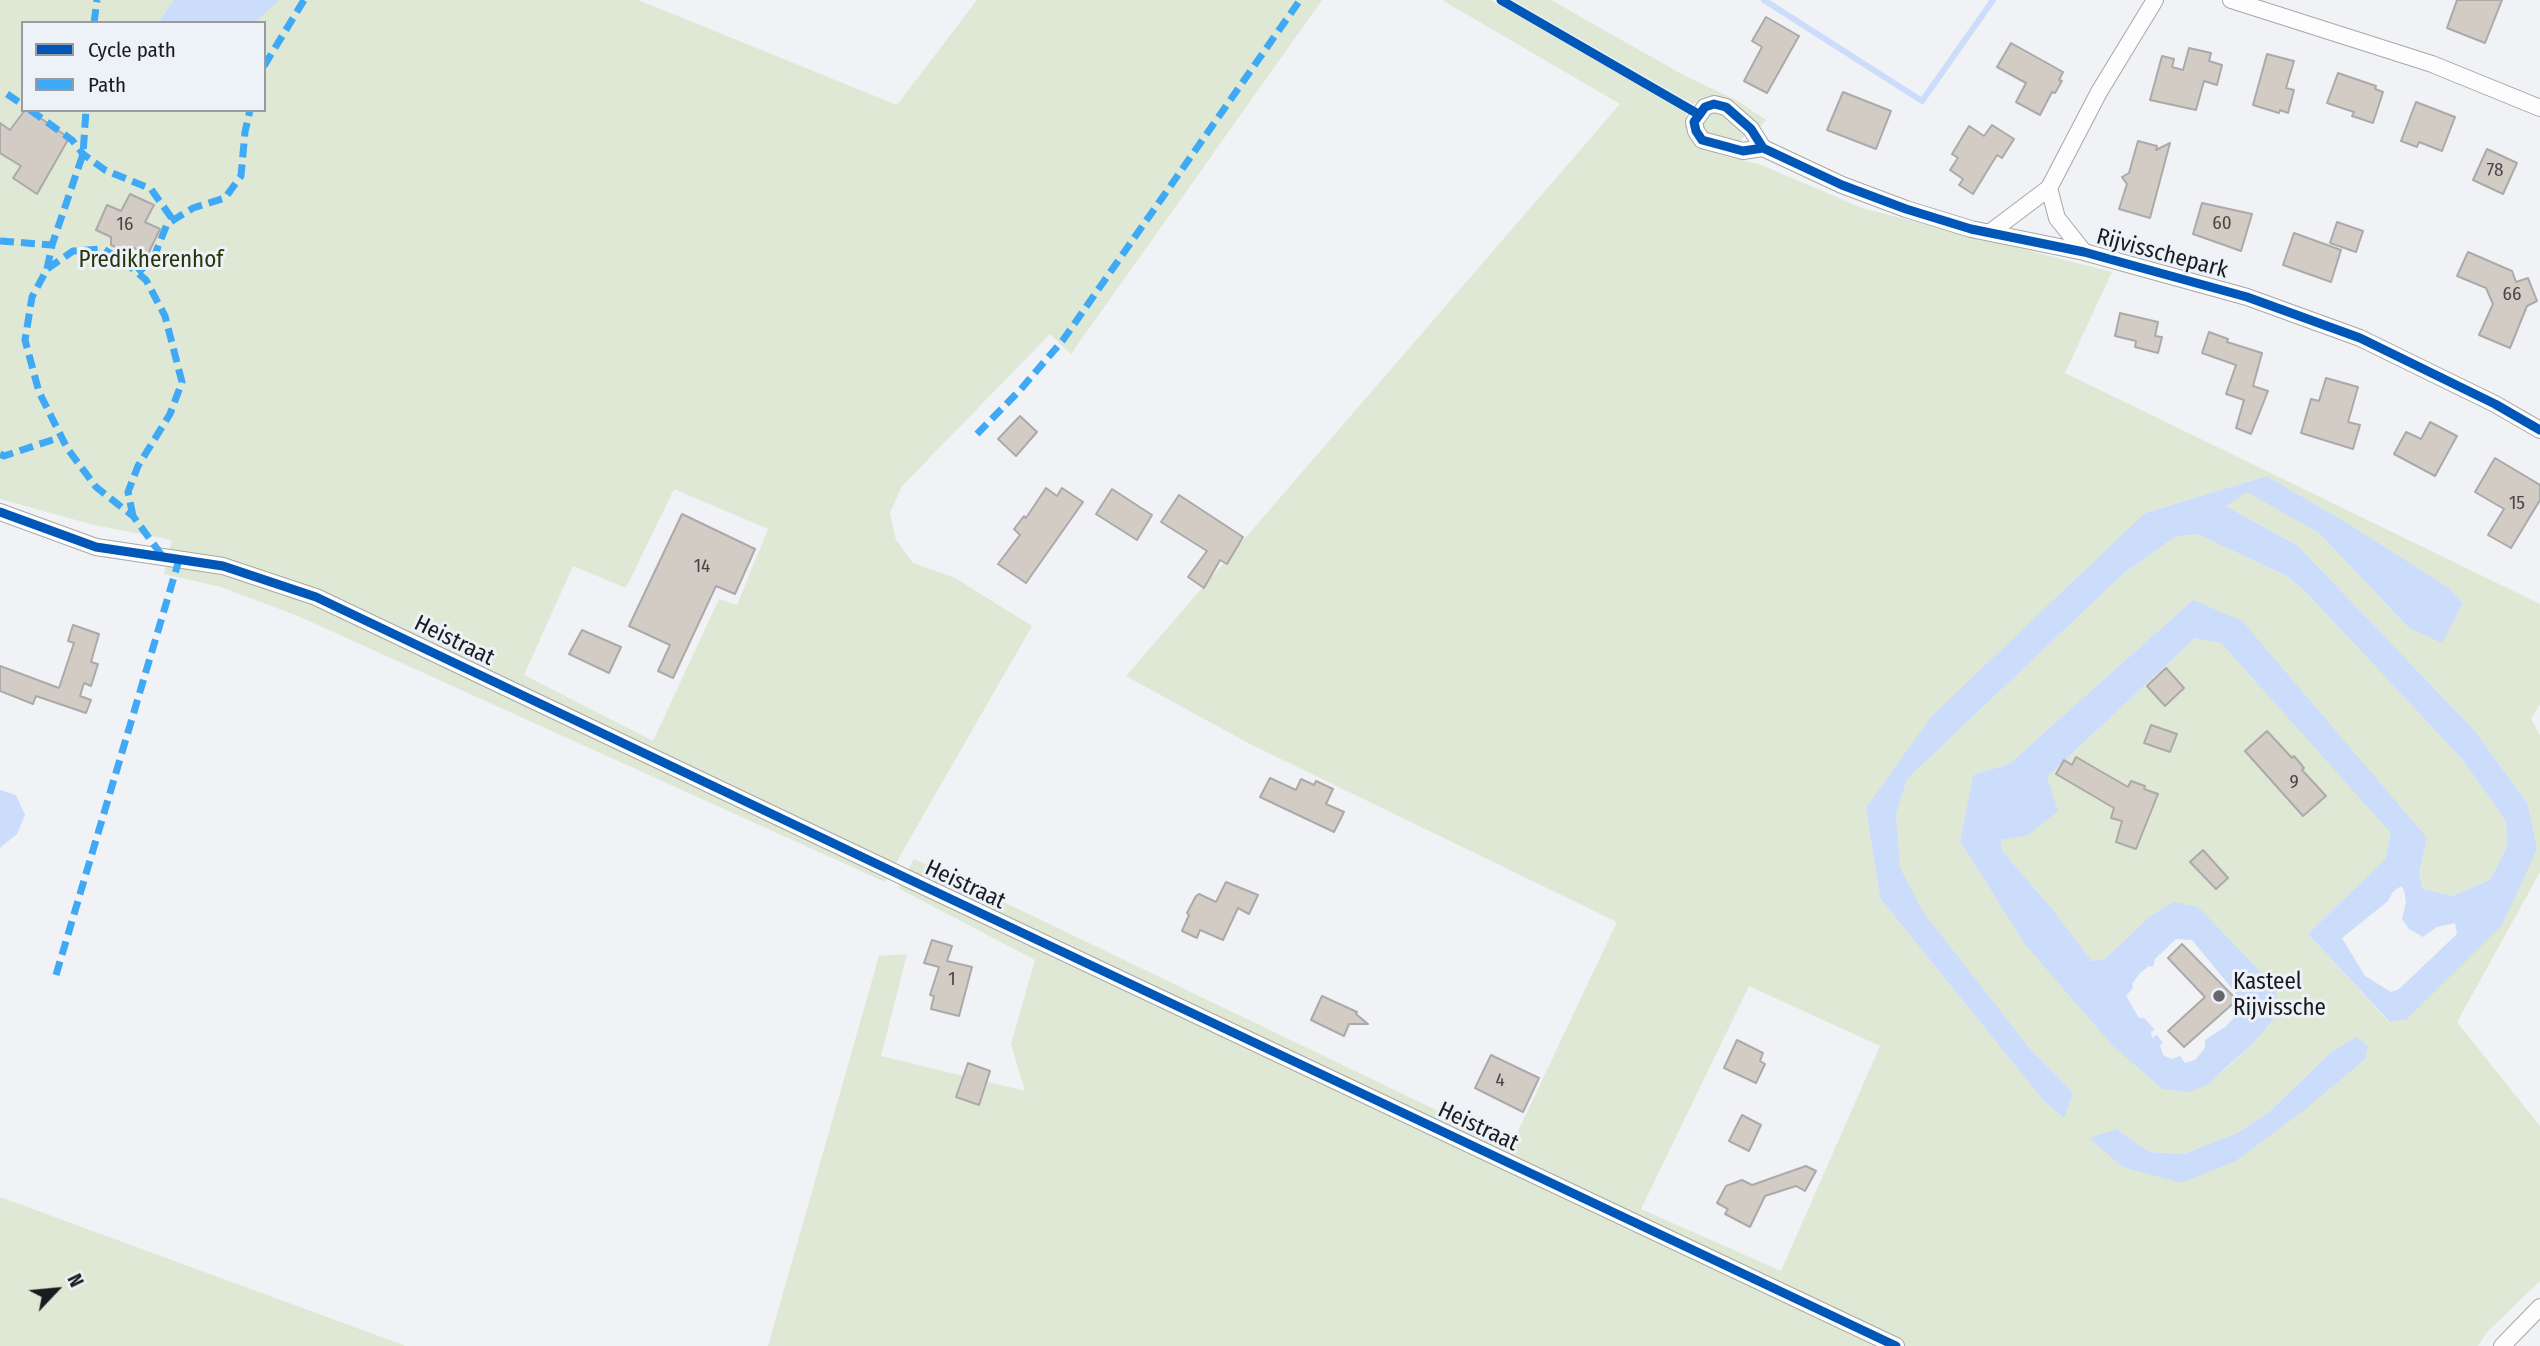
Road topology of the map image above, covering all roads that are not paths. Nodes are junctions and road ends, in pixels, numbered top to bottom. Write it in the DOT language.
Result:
graph roads {
  1 [pos="2155,0"];
  2 [pos="2231,0"];
  3 [pos="2540,108"];
  4 [pos="1763,148"];
  5 [pos="2049,188"];
  6 [pos="1992,231"];
  7 [pos="2084,252"];
  8 [pos="2540,430"];
  9 [pos="0,512"];
  10 [pos="2540,1307"];
  11 [pos="1896,1346"];
  12 [pos="2502,1346"];
  1 -- 5 [label="street"];
  2 -- 3 [label="street"];
  4 -- 6 [label="street, Rijvisschepark"];
  5 -- 6 [label="street"];
  5 -- 7 [label="street, Rijvisschepark"];
  6 -- 7 [label="street, Rijvisschepark"];
  7 -- 8 [label="street, Rijvisschepark"];
  9 -- 11 [label="street, Heistraat"];
  10 -- 12 [label="street"];
}
